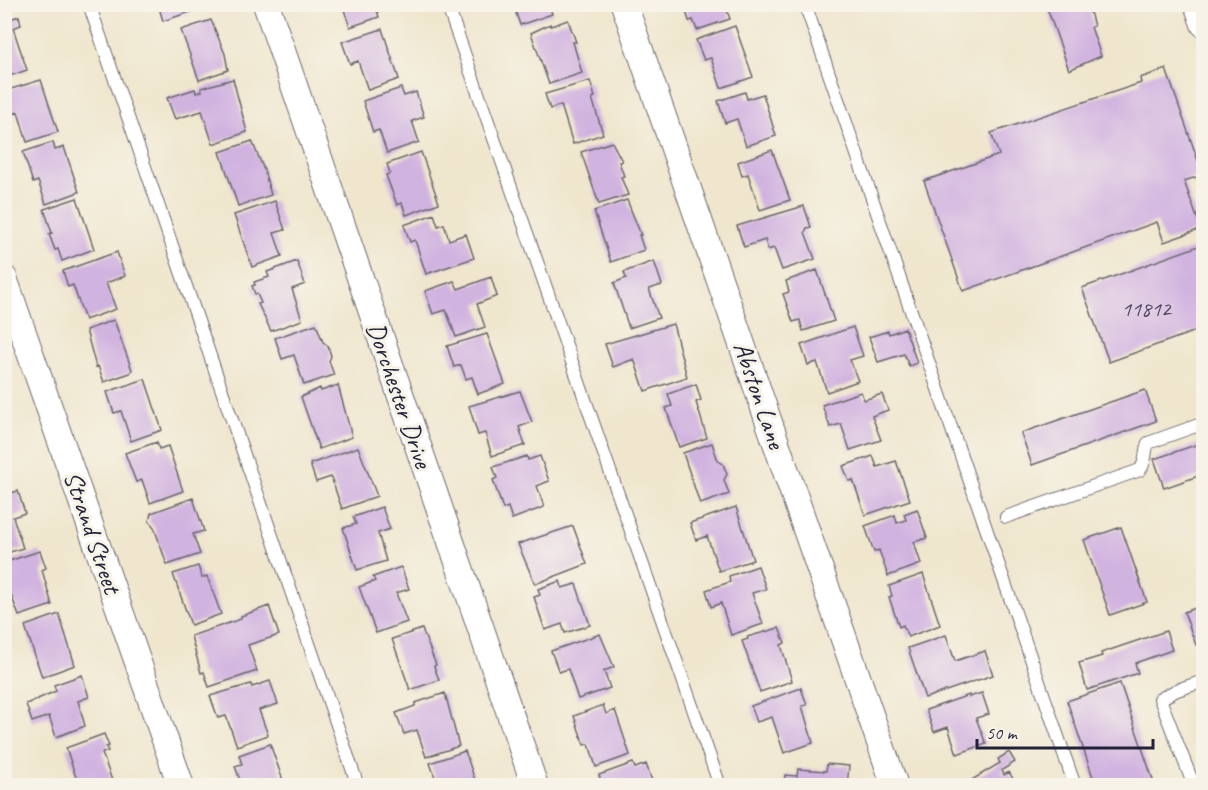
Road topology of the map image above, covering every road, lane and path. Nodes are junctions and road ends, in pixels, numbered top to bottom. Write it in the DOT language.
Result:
graph roads {
  1 [pos="89,4"];
  2 [pos="266,4"];
  3 [pos="447,4"];
  4 [pos="624,4"];
  5 [pos="805,4"];
  6 [pos="1197,4"];
  7 [pos="1203,24"];
  8 [pos="4,278"];
  9 [pos="1203,423"];
  10 [pos="1006,517"];
  11 [pos="1203,681"];
  12 [pos="181,786"];
  13 [pos="358,786"];
  14 [pos="535,786"];
  15 [pos="720,786"];
  16 [pos="895,786"];
  17 [pos="1075,786"];
  18 [pos="1194,786"];
  1 -- 13 [label="lane"];
  2 -- 14 [label="street, Dorchester Drive"];
  3 -- 15 [label="lane"];
  4 -- 16 [label="street, Abston Lane"];
  5 -- 17 [label="lane"];
  6 -- 7 [label="street"];
  8 -- 12 [label="street, Strand Street"];
  9 -- 10 [label="lane"];
  11 -- 18 [label="lane"];
}
